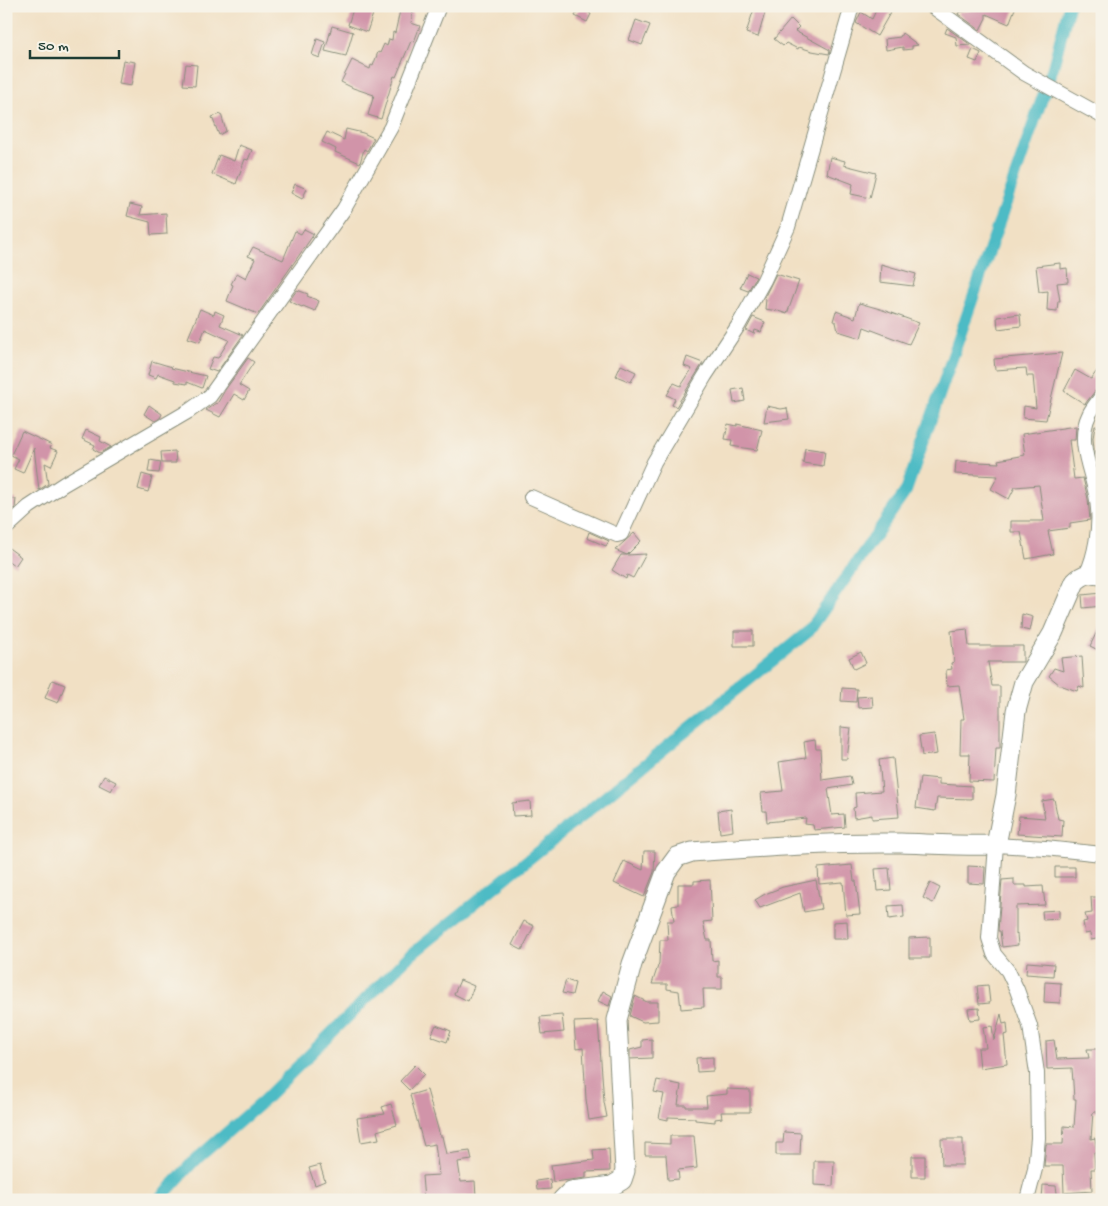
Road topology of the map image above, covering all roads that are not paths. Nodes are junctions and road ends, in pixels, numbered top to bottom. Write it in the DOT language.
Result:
graph roads {
  1 [pos="440,6"];
  2 [pos="852,6"];
  3 [pos="932,6"];
  4 [pos="1102,116"];
  5 [pos="1102,396"];
  6 [pos="531,497"];
  7 [pos="6,528"];
  8 [pos="1095,574"];
  9 [pos="996,845"];
  10 [pos="1102,854"];
  11 [pos="562,1200"];
  12 [pos="1027,1200"];
  1 -- 7 [label="street"];
  2 -- 6 [label="street"];
  3 -- 4 [label="street"];
  5 -- 8 [label="street"];
  8 -- 9 [label="main road"];
  9 -- 10 [label="street"];
  9 -- 11 [label="main road"];
  9 -- 12 [label="street"];
}
